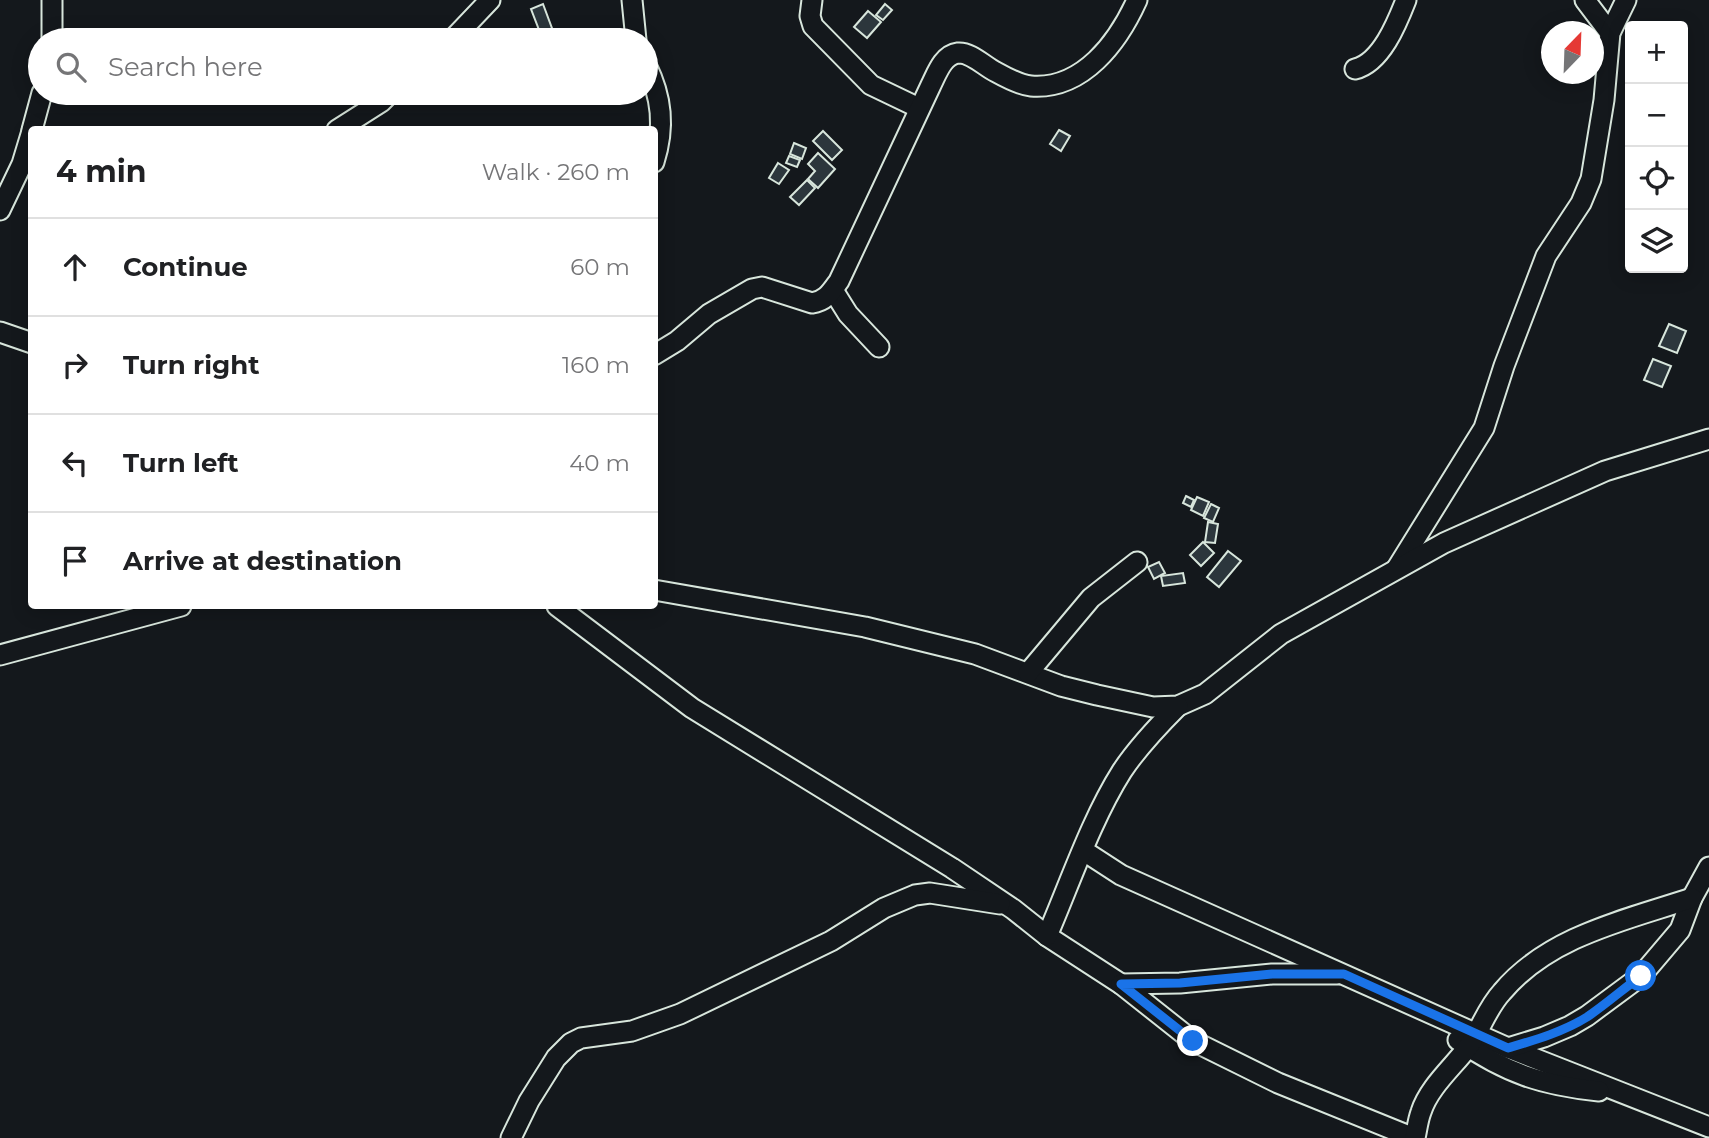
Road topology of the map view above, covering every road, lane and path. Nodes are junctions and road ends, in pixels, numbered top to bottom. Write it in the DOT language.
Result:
graph roads {
  1 [pos="52,0"];
  2 [pos="490,0"];
  3 [pos="632,0"];
  4 [pos="812,0"];
  5 [pos="1138,0"];
  6 [pos="1406,0"];
  7 [pos="1586,0"];
  8 [pos="1626,0"];
  9 [pos="52,28"];
  10 [pos="463,28"];
  11 [pos="633,28"];
  12 [pos="1610,33"];
  13 [pos="1355,69"];
  14 [pos="658,91"];
  15 [pos="39,105"];
  16 [pos="376,105"];
  17 [pos="919,108"];
  18 [pos="33,126"];
  19 [pos="343,126"];
  20 [pos="658,141"];
  21 [pos="28,144"];
  22 [pos="0,210"];
  23 [pos="833,290"];
  24 [pos="0,332"];
  25 [pos="28,342"];
  26 [pos="879,347"];
  27 [pos="658,353"];
  28 [pos="1709,439"];
  29 [pos="1137,562"];
  30 [pos="1397,568"];
  31 [pos="658,591"];
  32 [pos="170,609"];
  33 [pos="561,609"];
  34 [pos="0,655"];
  35 [pos="1028,673"];
  36 [pos="1178,706"];
  37 [pos="1084,852"];
  38 [pos="1709,867"];
  39 [pos="1692,898"];
  40 [pos="1005,905"];
  41 [pos="1047,936"];
  42 [pos="1344,974"];
  43 [pos="1121,984"];
  44 [pos="1491,1006"];
  45 [pos="1472,1040"];
  46 [pos="1504,1046"];
  47 [pos="1624,1094"];
  48 [pos="1709,1126"];
  49 [pos="511,1138"];
  50 [pos="1415,1138"];
  1 -- 9 [label="street"];
  2 -- 10 [label="street"];
  3 -- 11 [label="street"];
  4 -- 17 [label="street"];
  5 -- 17 [label="street"];
  6 -- 13 [label="street"];
  7 -- 12 [label="street"];
  8 -- 12 [label="street"];
  12 -- 30 [label="street"];
  14 -- 20 [label="street"];
  15 -- 18 [label="street"];
  16 -- 19 [label="street"];
  17 -- 23 [label="street"];
  21 -- 22 [label="street"];
  23 -- 26 [label="street"];
  23 -- 27 [label="street"];
  24 -- 25 [label="street"];
  28 -- 30 [label="street"];
  29 -- 35 [label="street"];
  30 -- 36 [label="street"];
  31 -- 35 [label="street"];
  32 -- 34 [label="street"];
  33 -- 40 [label="street"];
  35 -- 36 [label="street"];
  36 -- 37 [label="street"];
  37 -- 41 [label="street"];
  37 -- 42 [label="street"];
  38 -- 39 [label="street"];
  39 -- 44 [label="street"];
  39 -- 46 [label="street"];
  40 -- 41 [label="street"];
  40 -- 49 [label="street"];
  41 -- 43 [label="street"];
  42 -- 43 [label="street"];
  42 -- 45 [label="street"];
  43 -- 50 [label="street"];
  44 -- 45 [label="street"];
  44 -- 46 [label="street"];
  45 -- 46 [label="street"];
  45 -- 47 [label="street"];
  45 -- 50 [label="street"];
  46 -- 47 [label="street"];
  47 -- 48 [label="street"];
}
